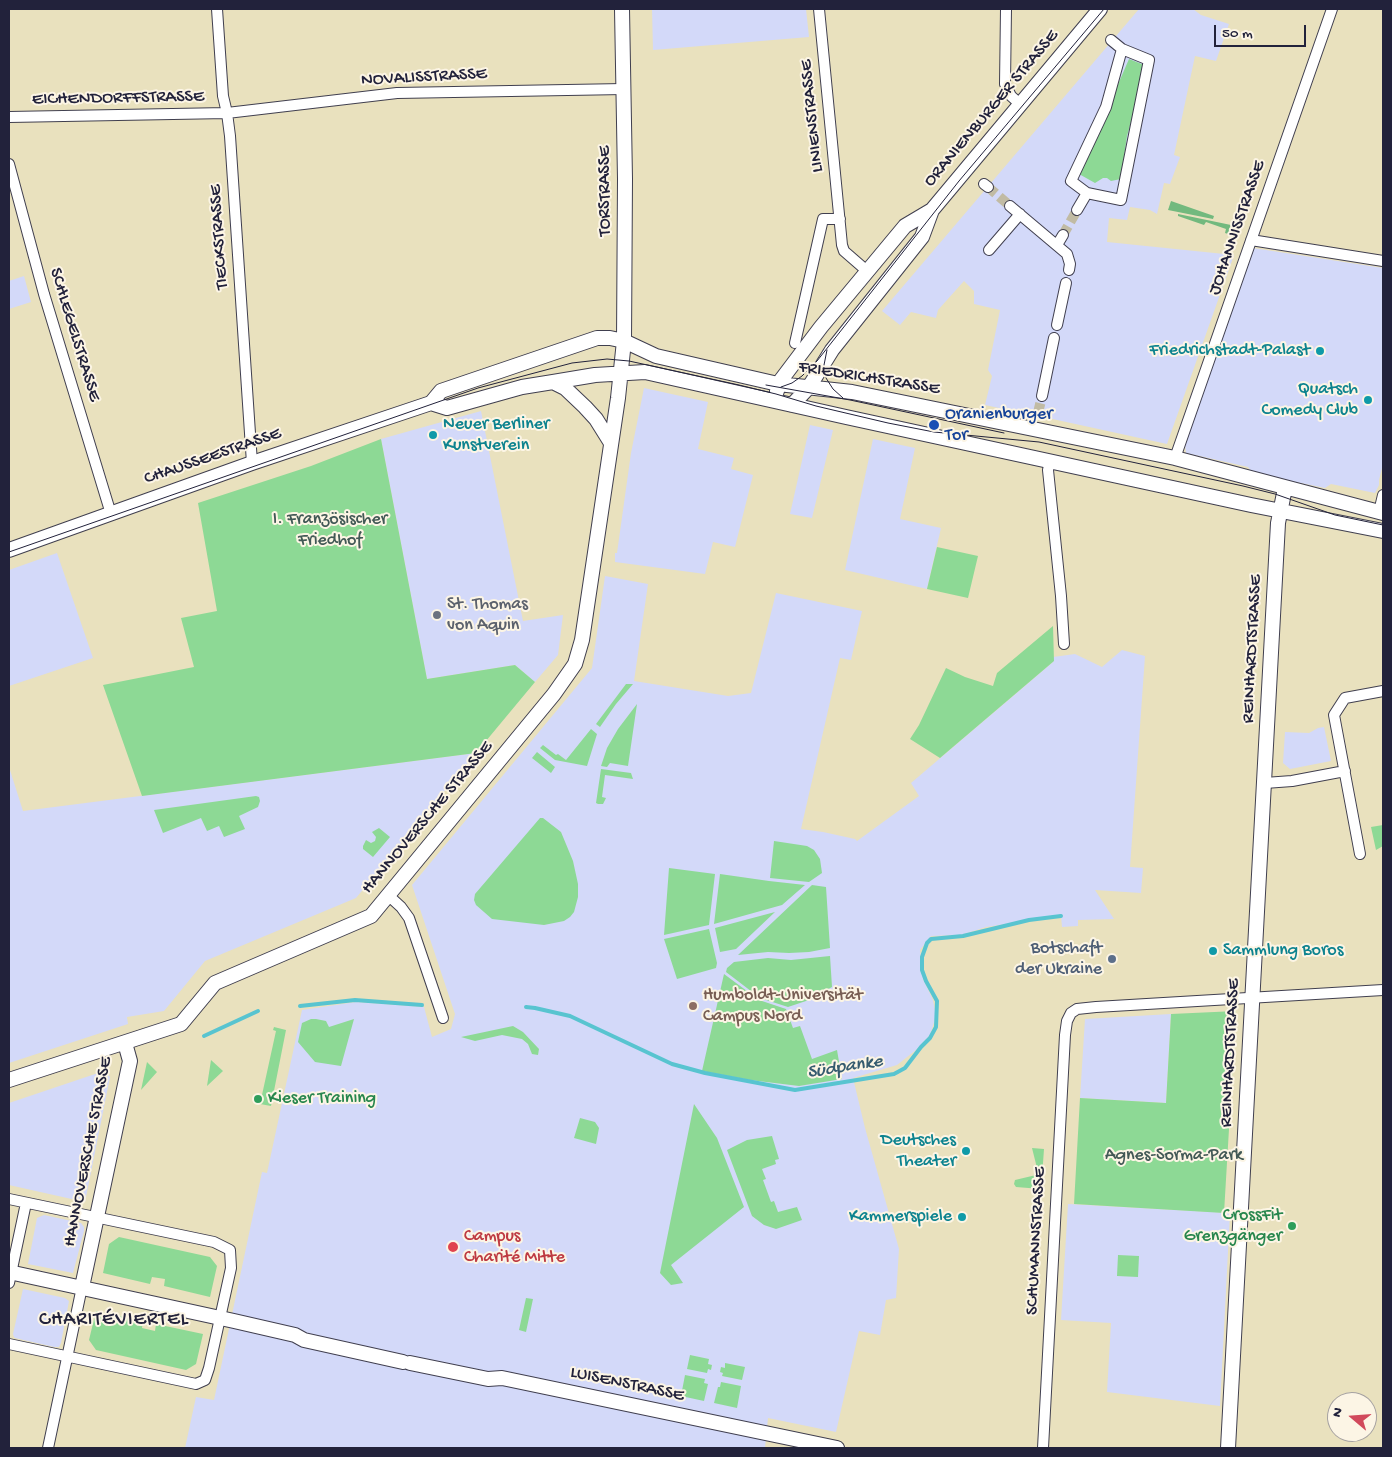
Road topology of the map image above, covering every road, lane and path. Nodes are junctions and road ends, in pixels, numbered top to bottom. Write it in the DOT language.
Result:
graph roads {
  1 [pos="217,9"];
  2 [pos="622,9"];
  3 [pos="819,9"];
  4 [pos="1006,9"];
  5 [pos="1100,9"];
  6 [pos="1332,9"];
  7 [pos="1111,40"];
  8 [pos="1122,49"];
  9 [pos="624,89"];
  10 [pos="1020,104"];
  11 [pos="227,113"];
  12 [pos="9,117"];
  13 [pos="9,164"];
  14 [pos="1087,193"];
  15 [pos="1010,206"];
  16 [pos="932,210"];
  17 [pos="1077,210"];
  18 [pos="1020,214"];
  19 [pos="840,219"];
  20 [pos="1251,240"];
  21 [pos="989,250"];
  22 [pos="1383,261"];
  23 [pos="1069,270"];
  24 [pos="867,271"];
  25 [pos="1066,283"];
  26 [pos="1057,326"];
  27 [pos="1054,338"];
  28 [pos="624,341"];
  29 [pos="795,343"];
  30 [pos="620,372"];
  31 [pos="553,382"];
  32 [pos="778,384"];
  33 [pos="809,387"];
  34 [pos="1042,396"];
  35 [pos="775,402"];
  36 [pos="431,403"];
  37 [pos="792,405"];
  38 [pos="611,443"];
  39 [pos="1175,458"];
  40 [pos="1050,461"];
  41 [pos="252,463"];
  42 [pos="1285,488"];
  43 [pos="1383,495"];
  44 [pos="1281,510"];
  45 [pos="1381,512"];
  46 [pos="111,514"];
  47 [pos="1383,531"];
  48 [pos="9,550"];
  49 [pos="1064,644"];
  50 [pos="1383,691"];
  51 [pos="1345,771"];
  52 [pos="1265,783"];
  53 [pos="1360,854"];
  54 [pos="389,896"];
  55 [pos="1383,990"];
  56 [pos="1253,998"];
  57 [pos="443,1018"];
  58 [pos="124,1043"];
  59 [pos="9,1080"];
  60 [pos="9,1199"];
  61 [pos="26,1203"];
  62 [pos="97,1217"];
  63 [pos="9,1276"];
  64 [pos="82,1288"];
  65 [pos="220,1318"];
  66 [pos="9,1344"];
  67 [pos="67,1357"];
  68 [pos="48,1448"];
  69 [pos="837,1448"];
  70 [pos="1043,1448"];
  71 [pos="1228,1448"];
  1 -- 11 [label="street, TIECKSTRASSE"];
  2 -- 9 [label="main road, TORSTRASSE"];
  3 -- 19 [label="street, LINIENSTRASSE"];
  4 -- 10 [label="street"];
  5 -- 10 [label="main road, ORANIENBURGER STRASSE"];
  6 -- 20 [label="street, JOHANNISSTRASSE"];
  7 -- 8 [label="street"];
  8 -- 14 [label="street"];
  8 -- 14 [label="street"];
  9 -- 11 [label="street, NOVALISSTRASSE"];
  9 -- 28 [label="main road, TORSTRASSE"];
  10 -- 16 [label="main road, ORANIENBURGER STRASSE"];
  11 -- 12 [label="street, EICHENDORFFSTRASSE"];
  11 -- 41 [label="street, TIECKSTRASSE"];
  13 -- 46 [label="street, SCHLEGELSTRASSE"];
  14 -- 17 [label="street"];
  15 -- 18 [label="street"];
  16 -- 24 [label="main road, ORANIENBURGER STRASSE"];
  16 -- 33 [label="main road, ORANIENBURGER STRASSE"];
  18 -- 21 [label="street"];
  18 -- 23 [label="street"];
  19 -- 24 [label="street, LINIENSTRASSE"];
  19 -- 29 [label="street"];
  20 -- 22 [label="street"];
  20 -- 39 [label="street, JOHANNISSTRASSE"];
  24 -- 32 [label="main road, ORANIENBURGER STRASSE"];
  25 -- 26 [label="street"];
  27 -- 34 [label="street"];
  28 -- 30 [label="main road, TORSTRASSE"];
  28 -- 32 [label="main road, FRIEDRICHSTRASSE"];
  28 -- 36 [label="main road, CHAUSSEESTRASSE"];
  30 -- 31 [label="main road, CHAUSSEESTRASSE"];
  30 -- 35 [label="main road"];
  30 -- 38 [label="main road, HANNOVERSCHE STRASSE"];
  31 -- 36 [label="main road, CHAUSSEESTRASSE"];
  31 -- 38 [label="main road"];
  32 -- 33 [label="main road, FRIEDRICHSTRASSE"];
  32 -- 35 [label="main road, ORANIENBURGER STRASSE"];
  33 -- 37 [label="main road, ORANIENBURGER STRASSE"];
  33 -- 39 [label="main road, FRIEDRICHSTRASSE"];
  35 -- 37 [label="main road"];
  36 -- 41 [label="main road, CHAUSSEESTRASSE"];
  37 -- 40 [label="main road"];
  38 -- 54 [label="main road, HANNOVERSCHE STRASSE"];
  39 -- 42 [label="main road, FRIEDRICHSTRASSE"];
  40 -- 44 [label="main road"];
  40 -- 49 [label="street"];
  41 -- 46 [label="main road, CHAUSSEESTRASSE"];
  42 -- 44 [label="main road"];
  42 -- 45 [label="main road, FRIEDRICHSTRASSE"];
  43 -- 45 [label="street"];
  44 -- 47 [label="main road"];
  44 -- 52 [label="main road, REINHARDTSTRASSE"];
  46 -- 48 [label="main road, CHAUSSEESTRASSE"];
  50 -- 51 [label="street"];
  51 -- 52 [label="street"];
  51 -- 53 [label="street"];
  52 -- 56 [label="main road, REINHARDTSTRASSE"];
  54 -- 57 [label="street"];
  54 -- 58 [label="main road, HANNOVERSCHE STRASSE"];
  55 -- 56 [label="street, SCHUMANNSTRASSE"];
  56 -- 70 [label="street, SCHUMANNSTRASSE"];
  56 -- 71 [label="main road, REINHARDTSTRASSE"];
  58 -- 59 [label="main road"];
  58 -- 62 [label="main road, HANNOVERSCHE STRASSE"];
  60 -- 61 [label="street"];
  61 -- 62 [label="street"];
  61 -- 63 [label="street"];
  62 -- 64 [label="main road, HANNOVERSCHE STRASSE"];
  62 -- 65 [label="street"];
  63 -- 64 [label="main road, LUISENSTRASSE"];
  64 -- 65 [label="main road, LUISENSTRASSE"];
  64 -- 67 [label="street, HANNOVERSCHE STRASSE"];
  65 -- 67 [label="street"];
  65 -- 69 [label="main road, LUISENSTRASSE"];
  66 -- 67 [label="street"];
  67 -- 68 [label="street, HANNOVERSCHE STRASSE"];
}
